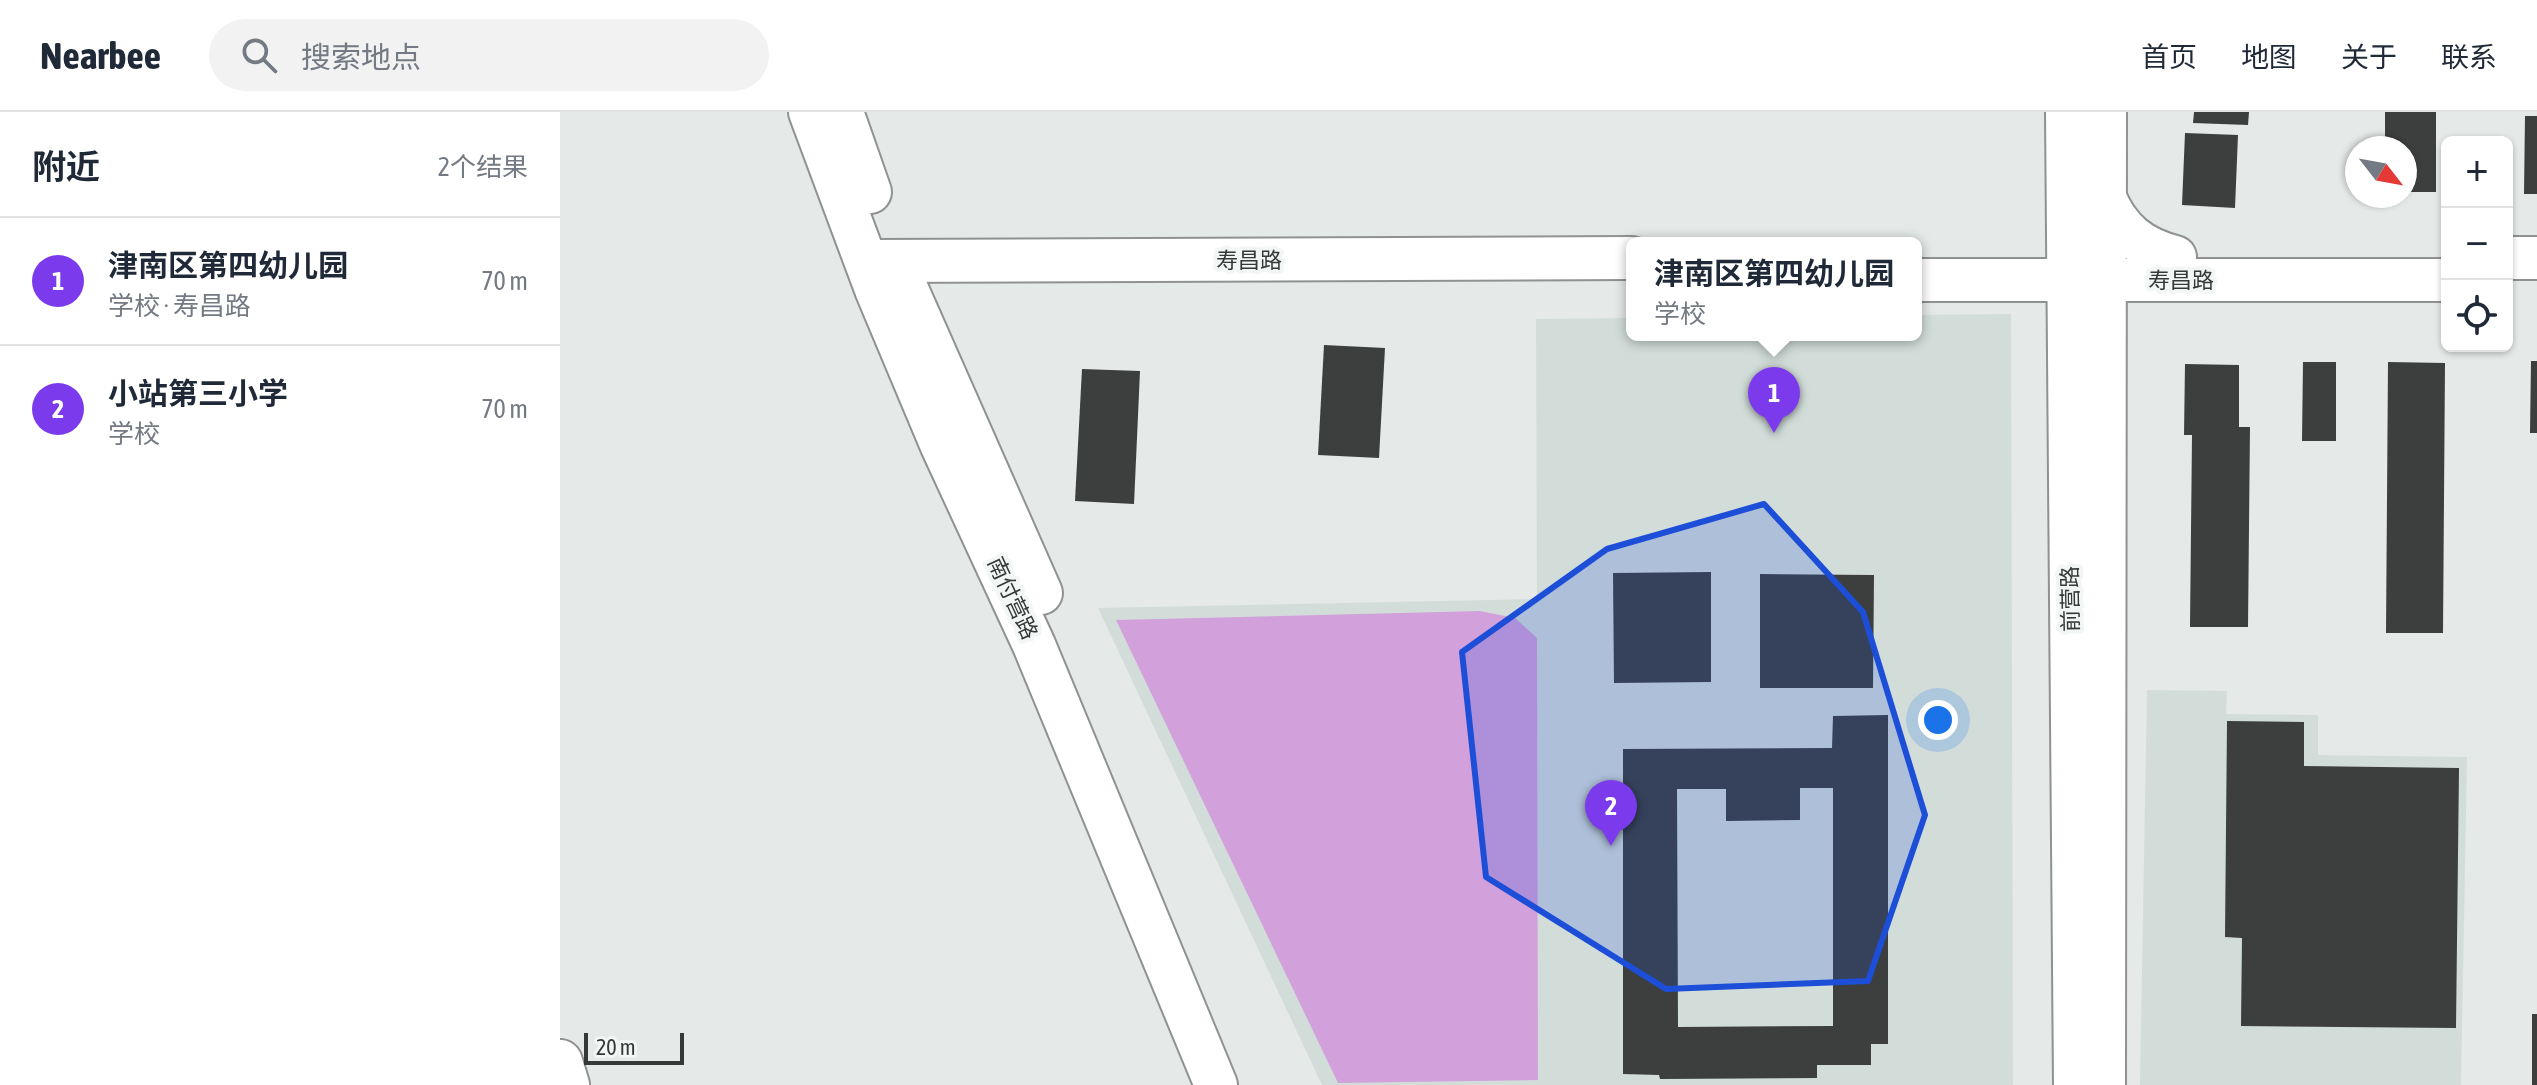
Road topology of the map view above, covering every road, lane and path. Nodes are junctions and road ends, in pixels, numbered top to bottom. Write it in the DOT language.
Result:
graph roads {
  1 [pos="810,112"];
  2 [pos="842,112"];
  3 [pos="2067,112"];
  4 [pos="2105,112"];
  5 [pos="2086,198"];
  6 [pos="1922,257"];
  7 [pos="1626,258"];
  8 [pos="2441,258"];
  9 [pos="2513,258"];
  10 [pos="2537,258"];
  11 [pos="2093,264"];
  12 [pos="2175,268"];
  13 [pos="886,275"];
  14 [pos="1922,279"];
  15 [pos="2441,280"];
  16 [pos="2513,280"];
  17 [pos="2537,280"];
  18 [pos="1626,283"];
  19 [pos="560,1062"];
  20 [pos="567,1085"];
  21 [pos="1216,1085"];
  22 [pos="1246,1085"];
  23 [pos="2075,1085"];
  24 [pos="2104,1085"];
  1 -- 13 [label="street, 南付营路"];
  2 -- 13 [label="street, 南付营路"];
  3 -- 5 [label="street"];
  4 -- 5 [label="street"];
  5 -- 11 [label="street"];
  5 -- 12 [label="street"];
  6 -- 11 [label="street, 寿昌路"];
  7 -- 13 [label="street, 寿昌路"];
  8 -- 12 [label="street, 寿昌路"];
  9 -- 10 [label="street"];
  11 -- 12 [label="street, 寿昌路"];
  11 -- 14 [label="street, 寿昌路"];
  11 -- 23 [label="street, 前营路"];
  11 -- 24 [label="street, 前营路"];
  12 -- 15 [label="street, 寿昌路"];
  13 -- 18 [label="street, 寿昌路"];
  13 -- 21 [label="street, 南付营路"];
  13 -- 22 [label="street, 南付营路"];
  16 -- 17 [label="street"];
  19 -- 20 [label="main road"];
}
